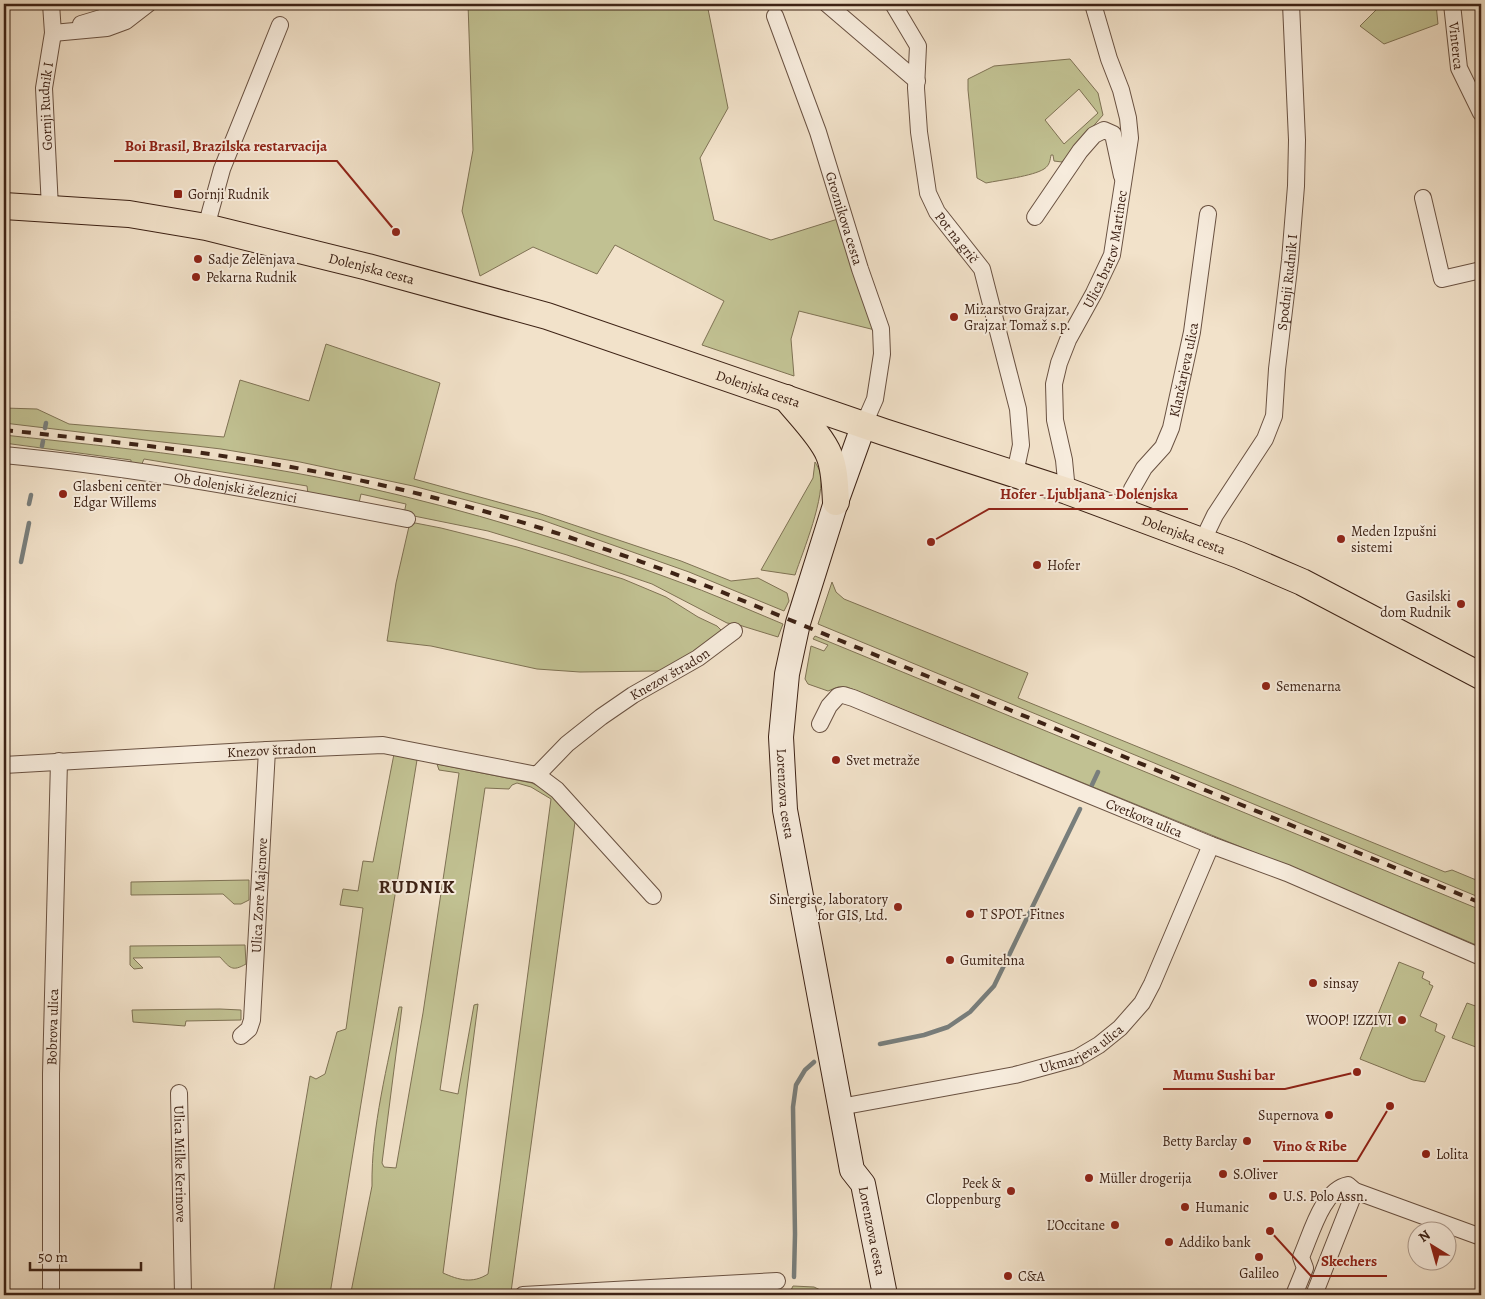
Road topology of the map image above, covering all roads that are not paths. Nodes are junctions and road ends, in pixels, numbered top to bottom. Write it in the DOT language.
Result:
graph roads {
  1 [pos="51,4"];
  2 [pos="127,4"];
  3 [pos="148,4"];
  4 [pos="828,4"];
  5 [pos="893,4"];
  6 [pos="1093,4"];
  7 [pos="1291,4"];
  8 [pos="1452,4"];
  9 [pos="775,16"];
  10 [pos="280,25"];
  11 [pos="53,33"];
  12 [pos="917,81"];
  13 [pos="1481,113"];
  14 [pos="1123,182"];
  15 [pos="1423,198"];
  16 [pos="4,206"];
  17 [pos="50,208"];
  18 [pos="1208,214"];
  19 [pos="1035,217"];
  20 [pos="206,227"];
  21 [pos="1481,270"];
  22 [pos="786,398"];
  23 [pos="864,424"];
  24 [pos="4,455"];
  25 [pos="1015,473"];
  26 [pos="1067,491"];
  27 [pos="836,502"];
  28 [pos="1124,513"];
  29 [pos="407,519"];
  30 [pos="1202,542"];
  31 [pos="734,631"];
  32 [pos="1481,676"];
  33 [pos="820,724"];
  34 [pos="268,750"];
  35 [pos="59,761"];
  36 [pos="4,765"];
  37 [pos="536,775"];
  38 [pos="1211,845"];
  39 [pos="653,896"];
  40 [pos="1481,957"];
  41 [pos="241,1036"];
  42 [pos="179,1093"];
  43 [pos="840,1107"];
  44 [pos="852,1170"];
  45 [pos="1355,1191"];
  46 [pos="1323,1205"];
  47 [pos="1346,1213"];
  48 [pos="1481,1237"];
  49 [pos="1328,1261"];
  50 [pos="1305,1268"];
  51 [pos="777,1281"];
  52 [pos="51,1295"];
  53 [pos="183,1295"];
  54 [pos="523,1295"];
  55 [pos="871,1295"];
  56 [pos="885,1295"];
  57 [pos="1294,1295"];
  58 [pos="1314,1295"];
  1 -- 11 [label="street, Gornji Rudnik I"];
  2 -- 11 [label="street"];
  3 -- 11 [label="street"];
  4 -- 12 [label="street"];
  5 -- 12 [label="street, Pot na grič"];
  6 -- 14 [label="street, Ulica bratov Martinec"];
  7 -- 30 [label="street, Spodnji Rudnik I"];
  8 -- 13 [label="street, Vinterca"];
  9 -- 23 [label="street, Groznikova cesta"];
  10 -- 20 [label="street"];
  11 -- 17 [label="street, Gornji Rudnik I"];
  12 -- 25 [label="street, Pot na grič"];
  14 -- 19 [label="street"];
  14 -- 26 [label="street, Ulica bratov Martinec"];
  15 -- 21 [label="street"];
  16 -- 17 [label="main road, Dolenjska cesta"];
  17 -- 20 [label="main road, Dolenjska cesta"];
  18 -- 28 [label="street, Klančarjeva ulica"];
  20 -- 22 [label="main road, Dolenjska cesta"];
  22 -- 23 [label="main road, Dolenjska cesta"];
  22 -- 27 [label="main road"];
  23 -- 25 [label="main road, Dolenjska cesta"];
  23 -- 27 [label="street, Lorenzova cesta"];
  24 -- 29 [label="street, Ob dolenjski železnici"];
  25 -- 26 [label="main road, Dolenjska cesta"];
  26 -- 28 [label="main road, Dolenjska cesta"];
  27 -- 43 [label="street, Lorenzova cesta"];
  28 -- 30 [label="main road, Dolenjska cesta"];
  30 -- 32 [label="main road, Dolenjska cesta"];
  31 -- 37 [label="street, Knezov štradon"];
  33 -- 38 [label="street, Cvetkova ulica"];
  34 -- 35 [label="street, Knezov štradon"];
  34 -- 37 [label="street, Knezov štradon"];
  34 -- 41 [label="street, Ulica Zore Majcnove"];
  35 -- 36 [label="street, Knezov štradon"];
  35 -- 52 [label="street, Bobrova ulica"];
  37 -- 39 [label="street, Knezov štradon"];
  38 -- 40 [label="street, Cvetkova ulica"];
  38 -- 43 [label="street, Ukmarjeva ulica"];
  42 -- 53 [label="street, Ulica Milke Kerinove"];
  43 -- 44 [label="street, Lorenzova cesta"];
  44 -- 55 [label="street, Lorenzova cesta"];
  44 -- 56 [label="street, Lorenzova cesta"];
  45 -- 46 [label="street"];
  45 -- 47 [label="street"];
  45 -- 48 [label="street"];
  46 -- 47 [label="street"];
  46 -- 50 [label="street"];
  47 -- 49 [label="street"];
  49 -- 50 [label="street"];
  49 -- 58 [label="street"];
  50 -- 57 [label="street"];
  51 -- 54 [label="street"];
}
